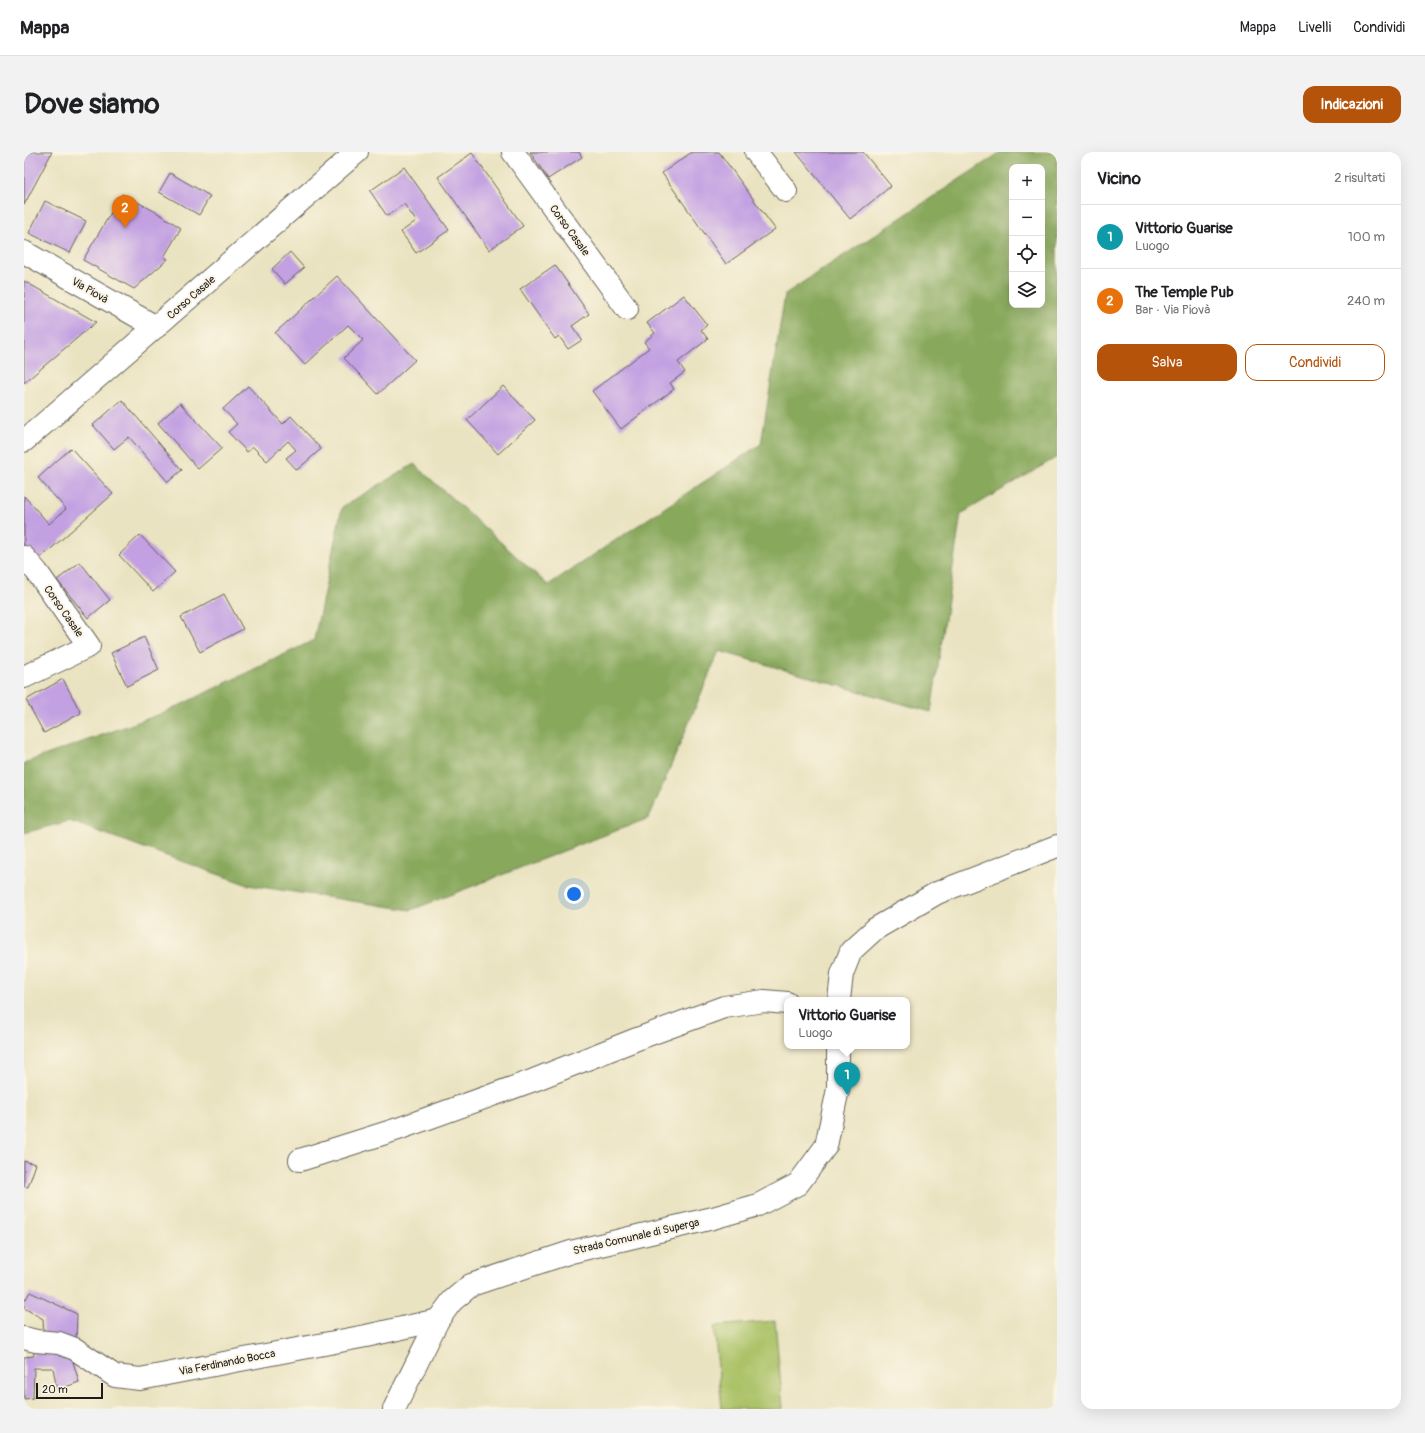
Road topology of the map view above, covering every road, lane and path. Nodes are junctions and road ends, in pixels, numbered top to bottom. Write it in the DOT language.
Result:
graph roads {
  1 [pos="357,152"];
  2 [pos="513,152"];
  3 [pos="756,152"];
  4 [pos="786,191"];
  5 [pos="24,252"];
  6 [pos="627,309"];
  7 [pos="156,327"];
  8 [pos="24,441"];
  9 [pos="24,557"];
  10 [pos="24,677"];
  11 [pos="1057,846"];
  12 [pos="839,997"];
  13 [pos="784,1003"];
  14 [pos="838,1049"];
  15 [pos="300,1160"];
  16 [pos="438,1320"];
  17 [pos="24,1338"];
  18 [pos="394,1409"];
  1 -- 7 [label="street, Corso Casale"];
  2 -- 6 [label="street, Corso Casale"];
  3 -- 4 [label="street"];
  5 -- 7 [label="street, Via Piovà"];
  7 -- 8 [label="street, Corso Casale"];
  9 -- 10 [label="street, Corso Casale"];
  11 -- 12 [label="street"];
  13 -- 15 [label="street"];
  14 -- 16 [label="street, Strada Comunale di Superga"];
  16 -- 17 [label="street, Via Ferdinando Bocca"];
  16 -- 18 [label="street, Strada Comunale di Superga"];
}
